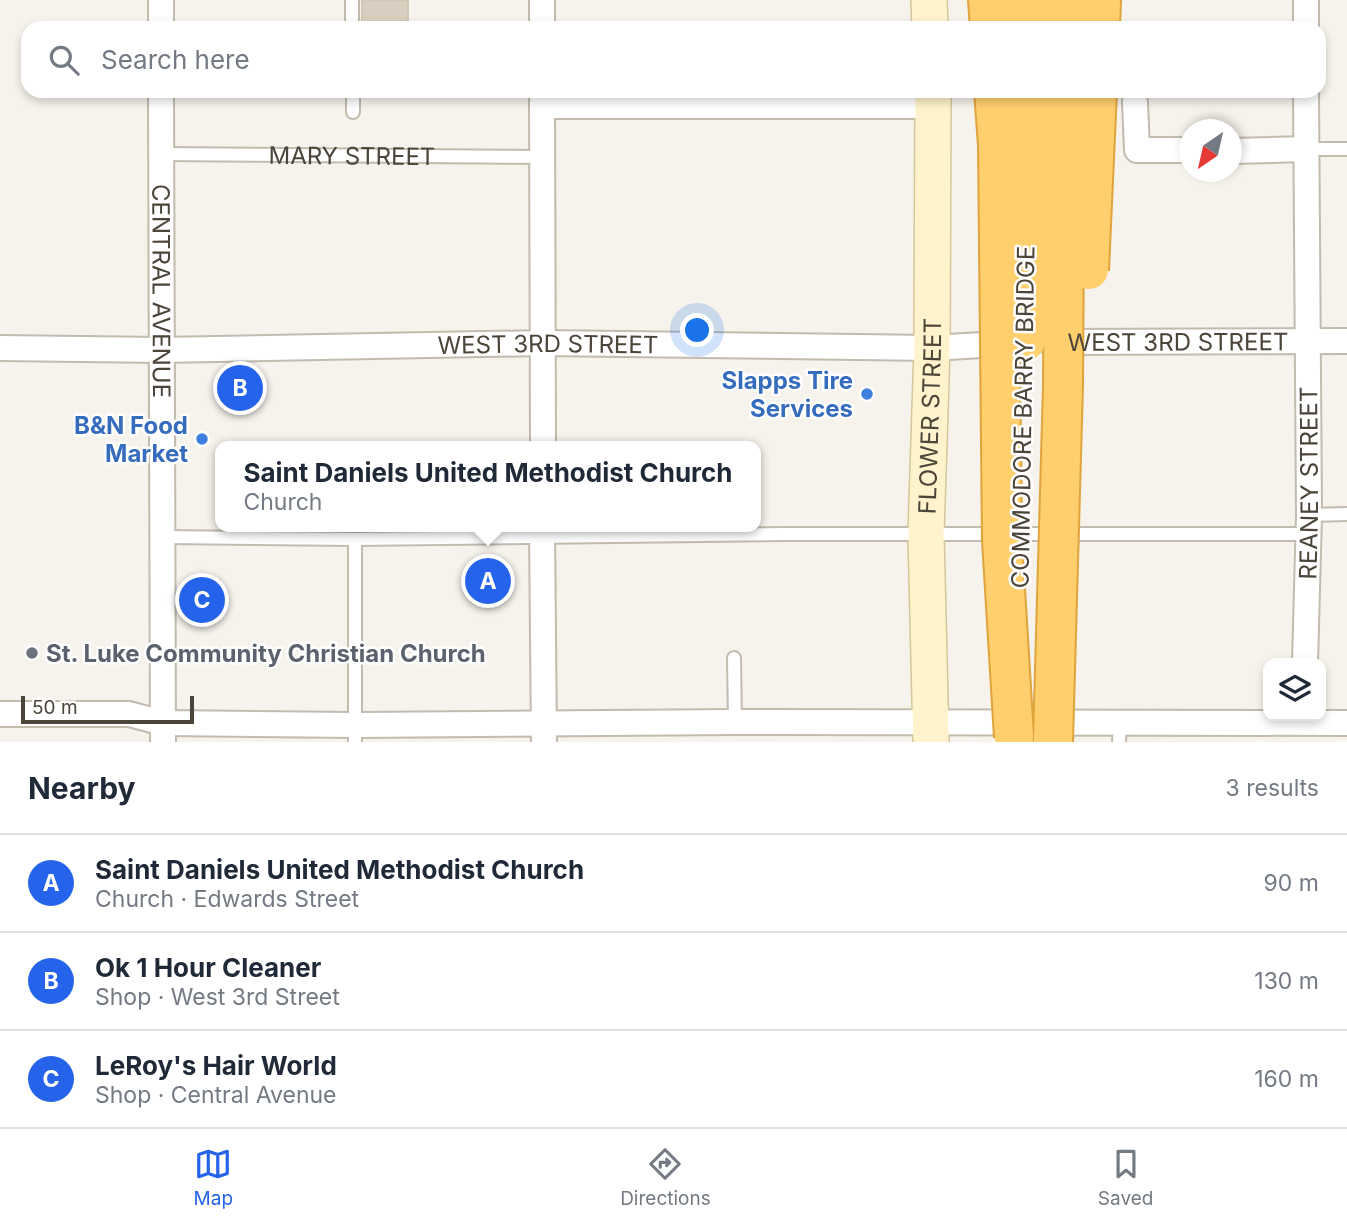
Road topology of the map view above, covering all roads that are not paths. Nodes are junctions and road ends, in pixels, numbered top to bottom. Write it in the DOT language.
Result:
graph roads {
  1 [pos="160,0"];
  2 [pos="352,0"];
  3 [pos="542,0"];
  4 [pos="929,0"];
  5 [pos="988,0"];
  6 [pos="1026,0"];
  7 [pos="1064,0"];
  8 [pos="1101,0"];
  9 [pos="1306,0"];
  10 [pos="161,21"];
  11 [pos="352,21"];
  12 [pos="542,21"];
  13 [pos="930,21"];
  14 [pos="990,21"];
  15 [pos="1027,21"];
  16 [pos="1064,21"];
  17 [pos="1100,21"];
  18 [pos="1306,21"];
  19 [pos="161,98"];
  20 [pos="352,98"];
  21 [pos="995,98"];
  22 [pos="1027,98"];
  23 [pos="1065,98"];
  24 [pos="1097,98"];
  25 [pos="1306,98"];
  26 [pos="542,99"];
  27 [pos="934,99"];
  28 [pos="1135,102"];
  29 [pos="353,112"];
  30 [pos="1307,149"];
  31 [pos="1347,149"];
  32 [pos="1179,150"];
  33 [pos="1242,150"];
  34 [pos="161,154"];
  35 [pos="543,157"];
  36 [pos="1347,341"];
  37 [pos="1309,342"];
  38 [pos="543,343"];
  39 [pos="0,348"];
  40 [pos="932,348"];
  41 [pos="162,350"];
  42 [pos="542,441"];
  43 [pos="1347,514"];
  44 [pos="1308,524"];
  45 [pos="542,532"];
  46 [pos="926,534"];
  47 [pos="163,537"];
  48 [pos="355,539"];
  49 [pos="1058,600"];
  50 [pos="734,658"];
  51 [pos="1305,658"];
  52 [pos="0,714"];
  53 [pos="735,722"];
  54 [pos="1347,723"];
  55 [pos="1304,727"];
  56 [pos="163,732"];
  57 [pos="1119,732"];
  58 [pos="544,733"];
  59 [pos="931,733"];
  60 [pos="356,734"];
  61 [pos="1014,740"];
  62 [pos="1053,742"];
  1 -- 10 [label="street"];
  2 -- 11 [label="lane"];
  3 -- 12 [label="street"];
  4 -- 13 [label="street"];
  5 -- 14 [label="highway"];
  6 -- 15 [label="highway"];
  7 -- 16 [label="highway"];
  8 -- 17 [label="highway"];
  9 -- 18 [label="street"];
  19 -- 34 [label="street, CENTRAL AVENUE"];
  20 -- 29 [label="lane"];
  21 -- 61 [label="highway, bridge"];
  22 -- 61 [label="highway, COMMODORE BARRY BRIDGE, bridge"];
  23 -- 49 [label="highway, COMMODORE BARRY BRIDGE, bridge"];
  24 -- 49 [label="highway, bridge"];
  25 -- 30 [label="street, REANEY STREET"];
  26 -- 27 [label="street"];
  26 -- 35 [label="street"];
  27 -- 40 [label="street, FLOWER STREET"];
  28 -- 32 [label="street"];
  30 -- 31 [label="lane"];
  30 -- 33 [label="street"];
  30 -- 37 [label="street, REANEY STREET"];
  34 -- 35 [label="lane, MARY STREET"];
  34 -- 41 [label="street, CENTRAL AVENUE"];
  35 -- 38 [label="street"];
  36 -- 37 [label="street, WEST 3RD STREET"];
  37 -- 40 [label="street, WEST 3RD STREET"];
  37 -- 44 [label="street, REANEY STREET"];
  38 -- 40 [label="street, WEST 3RD STREET"];
  38 -- 41 [label="street, WEST 3RD STREET"];
  38 -- 42 [label="street"];
  39 -- 41 [label="street, WEST 3RD STREET"];
  40 -- 46 [label="street, FLOWER STREET"];
  41 -- 47 [label="street, CENTRAL AVENUE"];
  43 -- 44 [label="lane"];
  44 -- 46 [label="lane"];
  44 -- 51 [label="street, REANEY STREET"];
  45 -- 46 [label="lane"];
  45 -- 48 [label="lane"];
  45 -- 58 [label="street"];
  46 -- 59 [label="street, FLOWER STREET"];
  47 -- 48 [label="lane"];
  47 -- 56 [label="street, CENTRAL AVENUE"];
  48 -- 60 [label="lane"];
  49 -- 62 [label="highway, COMMODORE BARRY BRIDGE, bridge"];
  50 -- 53 [label="lane"];
  52 -- 56 [label="street"];
  53 -- 58 [label="street"];
  53 -- 59 [label="street"];
  54 -- 55 [label="street"];
  55 -- 57 [label="street"];
  56 -- 60 [label="street"];
  57 -- 59 [label="street"];
  58 -- 60 [label="street"];
}
